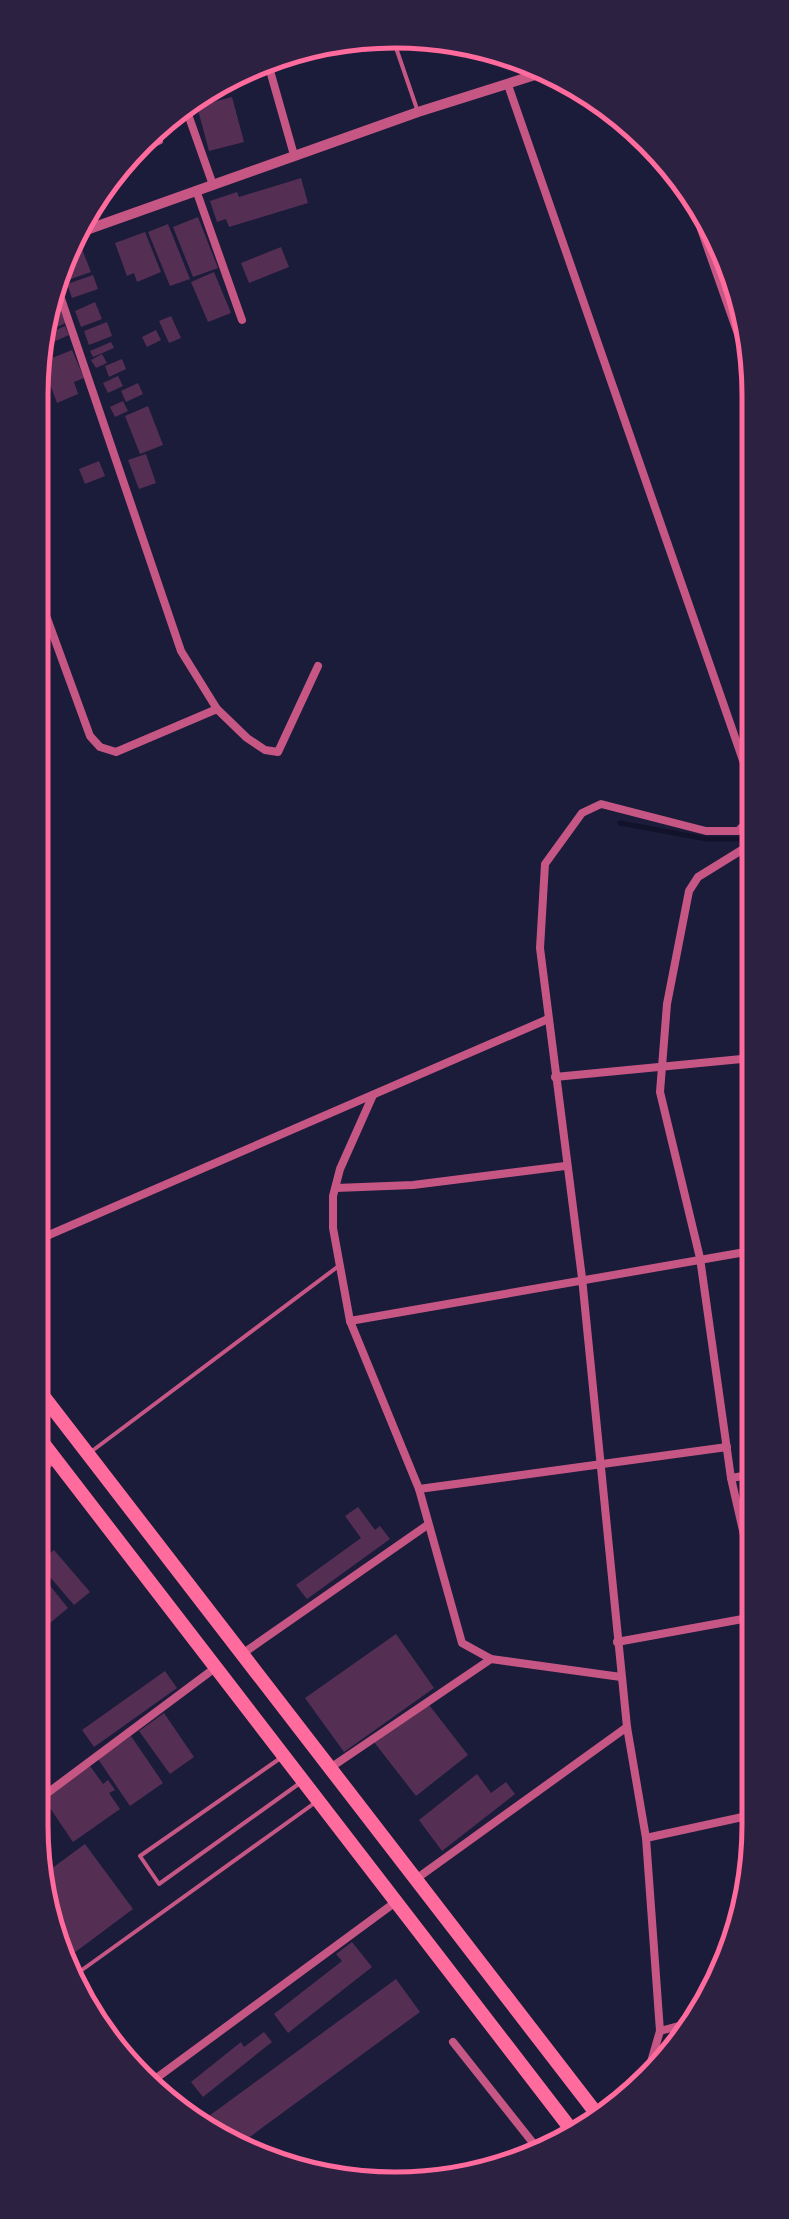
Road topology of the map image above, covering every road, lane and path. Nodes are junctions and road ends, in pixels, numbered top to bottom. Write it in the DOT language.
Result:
graph roads {
  1 [pos="396,48"];
  2 [pos="270,71"];
  3 [pos="532,76"];
  4 [pos="508,84"];
  5 [pos="418,112"];
  6 [pos="188,115"];
  7 [pos="294,156"];
  8 [pos="213,184"];
  9 [pos="196,190"];
  10 [pos="90,228"];
  11 [pos="705,239"];
  12 [pos="61,299"];
  13 [pos="733,319"];
  14 [pos="242,320"];
  15 [pos="48,621"];
  16 [pos="318,666"];
  17 [pos="217,710"];
  18 [pos="742,757"];
  19 [pos="742,829"];
  20 [pos="742,850"];
  21 [pos="548,1019"];
  22 [pos="742,1059"];
  23 [pos="662,1066"];
  24 [pos="555,1077"];
  25 [pos="372,1094"];
  26 [pos="564,1166"];
  27 [pos="336,1188"];
  28 [pos="48,1235"];
  29 [pos="742,1251"];
  30 [pos="700,1258"];
  31 [pos="340,1265"];
  32 [pos="582,1278"];
  33 [pos="350,1321"];
  34 [pos="48,1402"];
  35 [pos="728,1448"];
  36 [pos="48,1451"];
  37 [pos="88,1454"];
  38 [pos="54,1459"];
  39 [pos="48,1463"];
  40 [pos="600,1464"];
  41 [pos="742,1476"];
  42 [pos="731,1478"];
  43 [pos="418,1489"];
  44 [pos="426,1526"];
  45 [pos="742,1526"];
  46 [pos="742,1619"];
  47 [pos="617,1642"];
  48 [pos="242,1654"];
  49 [pos="491,1659"];
  50 [pos="216,1668"];
  51 [pos="621,1677"];
  52 [pos="626,1727"];
  53 [pos="284,1755"];
  54 [pos="330,1768"];
  55 [pos="304,1780"];
  56 [pos="48,1793"];
  57 [pos="319,1800"];
  58 [pos="742,1817"];
  59 [pos="646,1838"];
  60 [pos="416,1879"];
  61 [pos="398,1900"];
  62 [pos="80,1971"];
  63 [pos="502,1990"];
  64 [pos="480,2008"];
  65 [pos="676,2027"];
  66 [pos="660,2032"];
  67 [pos="453,2042"];
  68 [pos="653,2055"];
  69 [pos="158,2078"];
  70 [pos="593,2109"];
  71 [pos="568,2125"];
  72 [pos="533,2142"];
  1 -- 5 [label="lane"];
  2 -- 7 [label="street"];
  3 -- 4 [label="street"];
  4 -- 5 [label="street"];
  4 -- 18 [label="street"];
  5 -- 7 [label="street"];
  6 -- 8 [label="street"];
  7 -- 8 [label="street"];
  8 -- 9 [label="street"];
  9 -- 10 [label="street"];
  9 -- 14 [label="street"];
  11 -- 13 [label="street"];
  12 -- 17 [label="street"];
  15 -- 17 [label="street"];
  16 -- 17 [label="street"];
  19 -- 21 [label="street"];
  20 -- 23 [label="street"];
  21 -- 24 [label="street"];
  21 -- 25 [label="street"];
  22 -- 23 [label="street"];
  23 -- 24 [label="street"];
  23 -- 30 [label="street"];
  24 -- 26 [label="street"];
  25 -- 27 [label="street"];
  25 -- 28 [label="street"];
  26 -- 27 [label="street"];
  26 -- 32 [label="street"];
  27 -- 31 [label="street"];
  29 -- 30 [label="street"];
  30 -- 32 [label="street"];
  30 -- 35 [label="street"];
  31 -- 33 [label="street"];
  31 -- 37 [label="lane"];
  32 -- 33 [label="street"];
  32 -- 40 [label="street"];
  33 -- 43 [label="street"];
  34 -- 37 [label="highway"];
  35 -- 40 [label="street"];
  35 -- 42 [label="street"];
  36 -- 38 [label="highway"];
  37 -- 48 [label="highway"];
  38 -- 39 [label="street"];
  38 -- 50 [label="highway"];
  40 -- 43 [label="street"];
  40 -- 47 [label="street"];
  41 -- 42 [label="street"];
  42 -- 45 [label="street"];
  43 -- 44 [label="street"];
  44 -- 48 [label="street"];
  44 -- 49 [label="street"];
  46 -- 47 [label="street"];
  47 -- 51 [label="street"];
  48 -- 54 [label="highway"];
  49 -- 51 [label="street"];
  49 -- 54 [label="street"];
  50 -- 53 [label="highway"];
  50 -- 56 [label="street"];
  51 -- 52 [label="street"];
  52 -- 59 [label="street"];
  52 -- 60 [label="street"];
  53 -- 55 [label="highway"];
  53 -- 55 [label="lane"];
  54 -- 60 [label="highway"];
  55 -- 57 [label="highway"];
  57 -- 61 [label="highway"];
  57 -- 62 [label="lane"];
  58 -- 59 [label="street"];
  59 -- 66 [label="street"];
  60 -- 63 [label="highway"];
  61 -- 64 [label="highway"];
  61 -- 69 [label="street"];
  63 -- 64 [label="highway"];
  63 -- 70 [label="highway"];
  64 -- 71 [label="highway"];
  65 -- 66 [label="street"];
  66 -- 68 [label="street"];
  67 -- 72 [label="street"];
}
